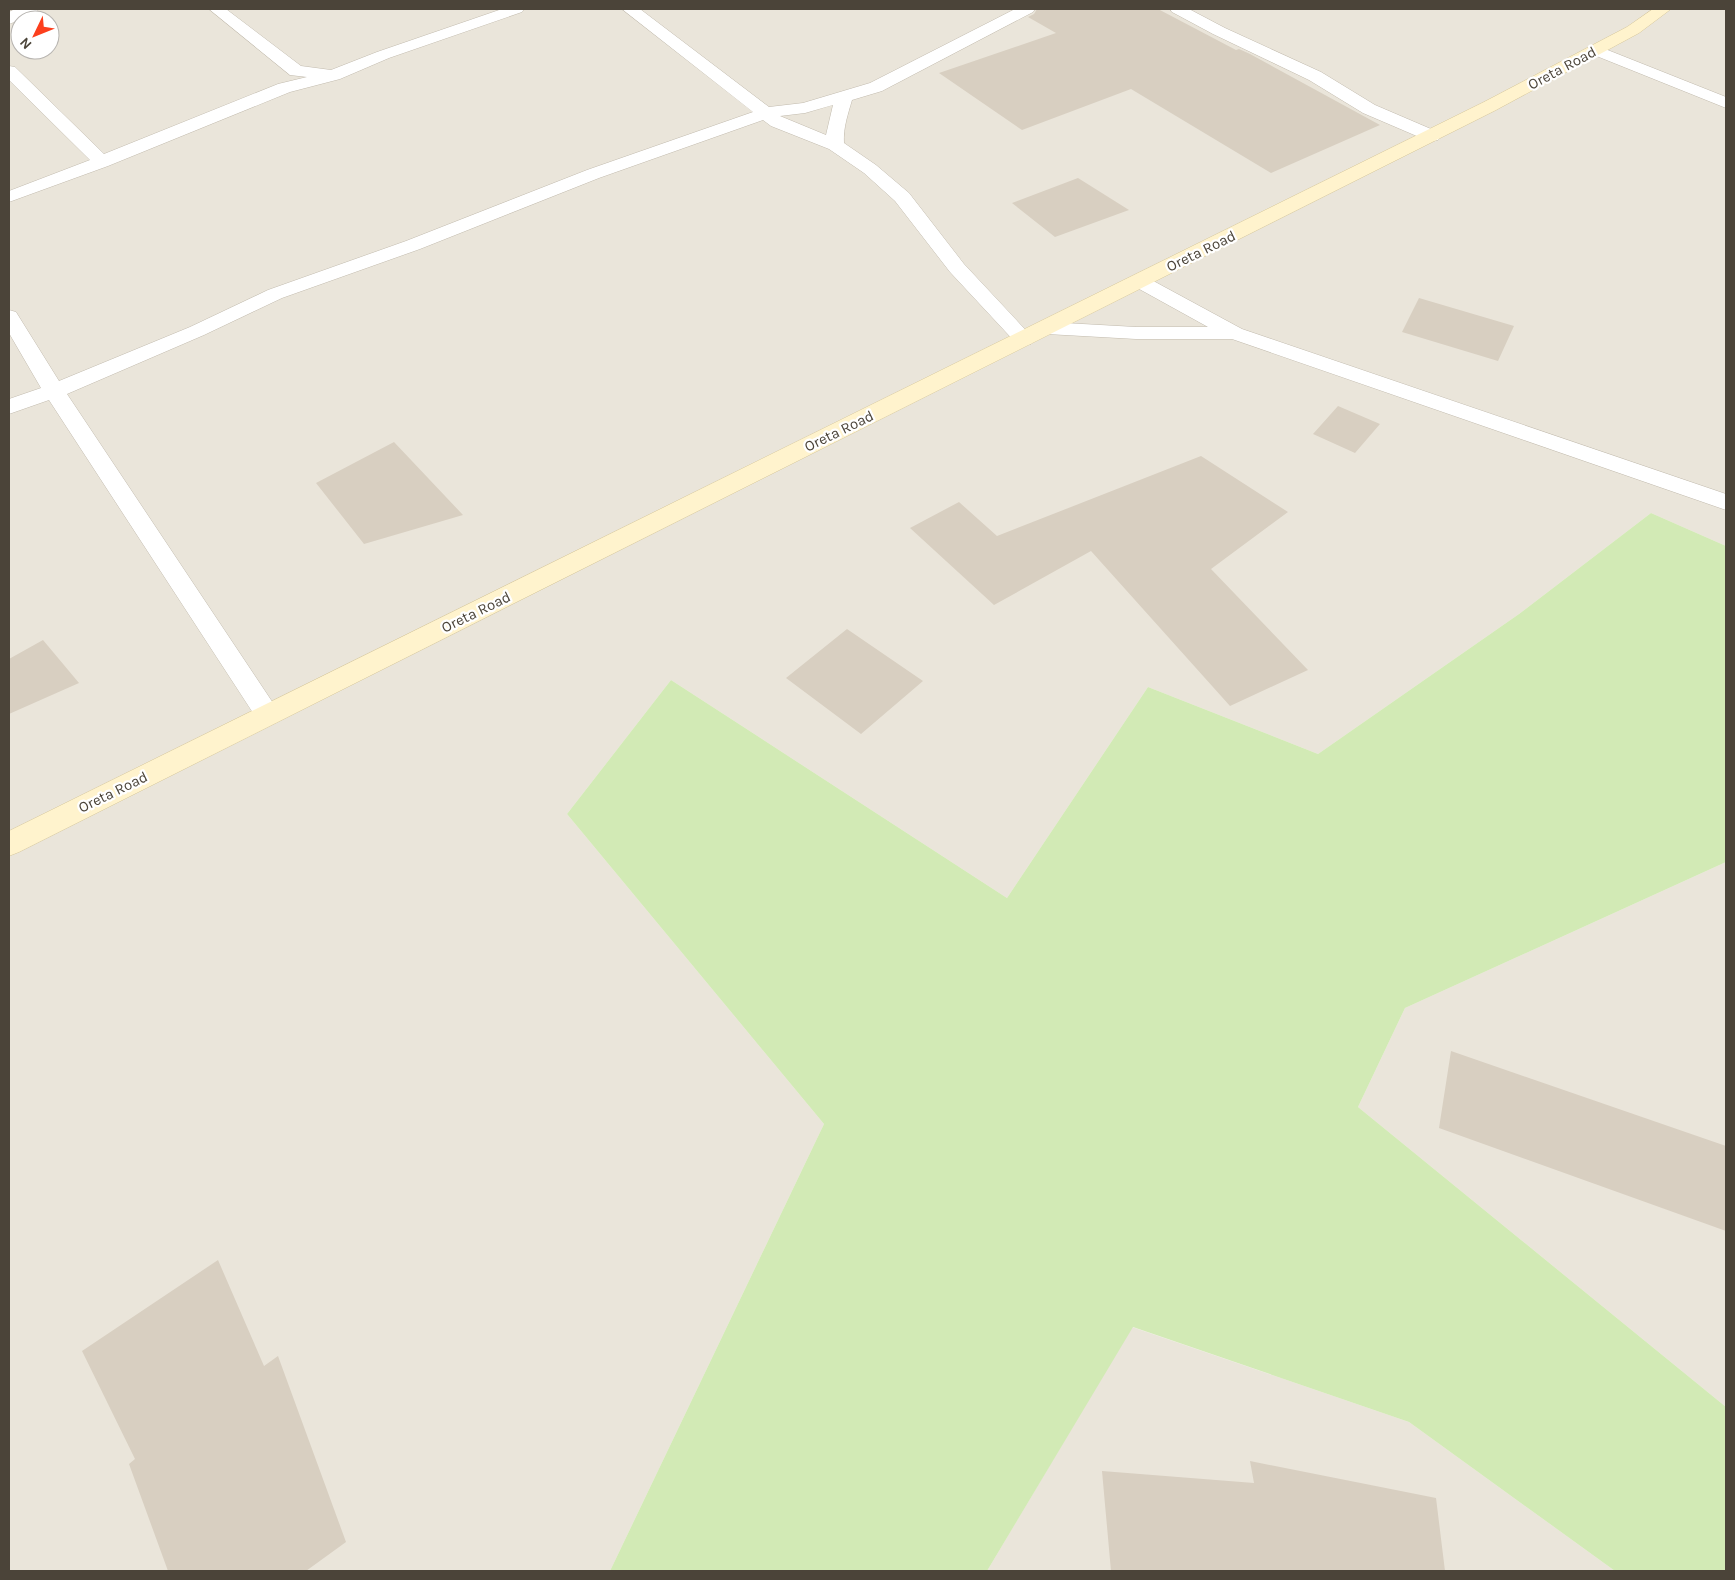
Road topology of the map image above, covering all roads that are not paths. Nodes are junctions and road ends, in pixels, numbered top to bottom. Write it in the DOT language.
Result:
graph roads {
  1 [pos="31,9"];
  2 [pos="217,9"];
  3 [pos="516,9"];
  4 [pos="630,9"];
  5 [pos="1027,9"];
  6 [pos="1178,9"];
  7 [pos="1663,9"];
  8 [pos="9,19"];
  9 [pos="1595,50"];
  10 [pos="9,71"];
  11 [pos="296,71"];
  12 [pos="334,75"];
  13 [pos="284,88"];
  14 [pos="844,97"];
  15 [pos="1726,103"];
  16 [pos="765,113"];
  17 [pos="1432,136"];
  18 [pos="835,145"];
  19 [pos="102,162"];
  20 [pos="9,197"];
  21 [pos="1139,281"];
  22 [pos="9,316"];
  23 [pos="1047,328"];
  24 [pos="1236,333"];
  25 [pos="1024,339"];
  26 [pos="54,391"];
  27 [pos="9,407"];
  28 [pos="1726,502"];
  29 [pos="268,715"];
  30 [pos="9,844"];
  1 -- 8 [label="street"];
  2 -- 11 [label="street"];
  3 -- 12 [label="street"];
  4 -- 16 [label="street"];
  5 -- 14 [label="street"];
  6 -- 17 [label="street"];
  7 -- 9 [label="street, Oreta Road"];
  9 -- 15 [label="street"];
  9 -- 17 [label="street, Oreta Road"];
  10 -- 19 [label="street"];
  11 -- 12 [label="street"];
  11 -- 13 [label="street"];
  12 -- 13 [label="street"];
  13 -- 19 [label="street"];
  14 -- 16 [label="street"];
  14 -- 18 [label="street"];
  16 -- 18 [label="street"];
  16 -- 26 [label="street"];
  17 -- 21 [label="street, Oreta Road"];
  18 -- 25 [label="street"];
  19 -- 20 [label="street"];
  21 -- 23 [label="street, Oreta Road"];
  21 -- 24 [label="street"];
  22 -- 26 [label="street"];
  23 -- 24 [label="street"];
  23 -- 25 [label="street, Oreta Road"];
  24 -- 28 [label="street"];
  25 -- 29 [label="street, Oreta Road"];
  26 -- 27 [label="street"];
  26 -- 29 [label="street"];
  29 -- 30 [label="street, Oreta Road"];
}
